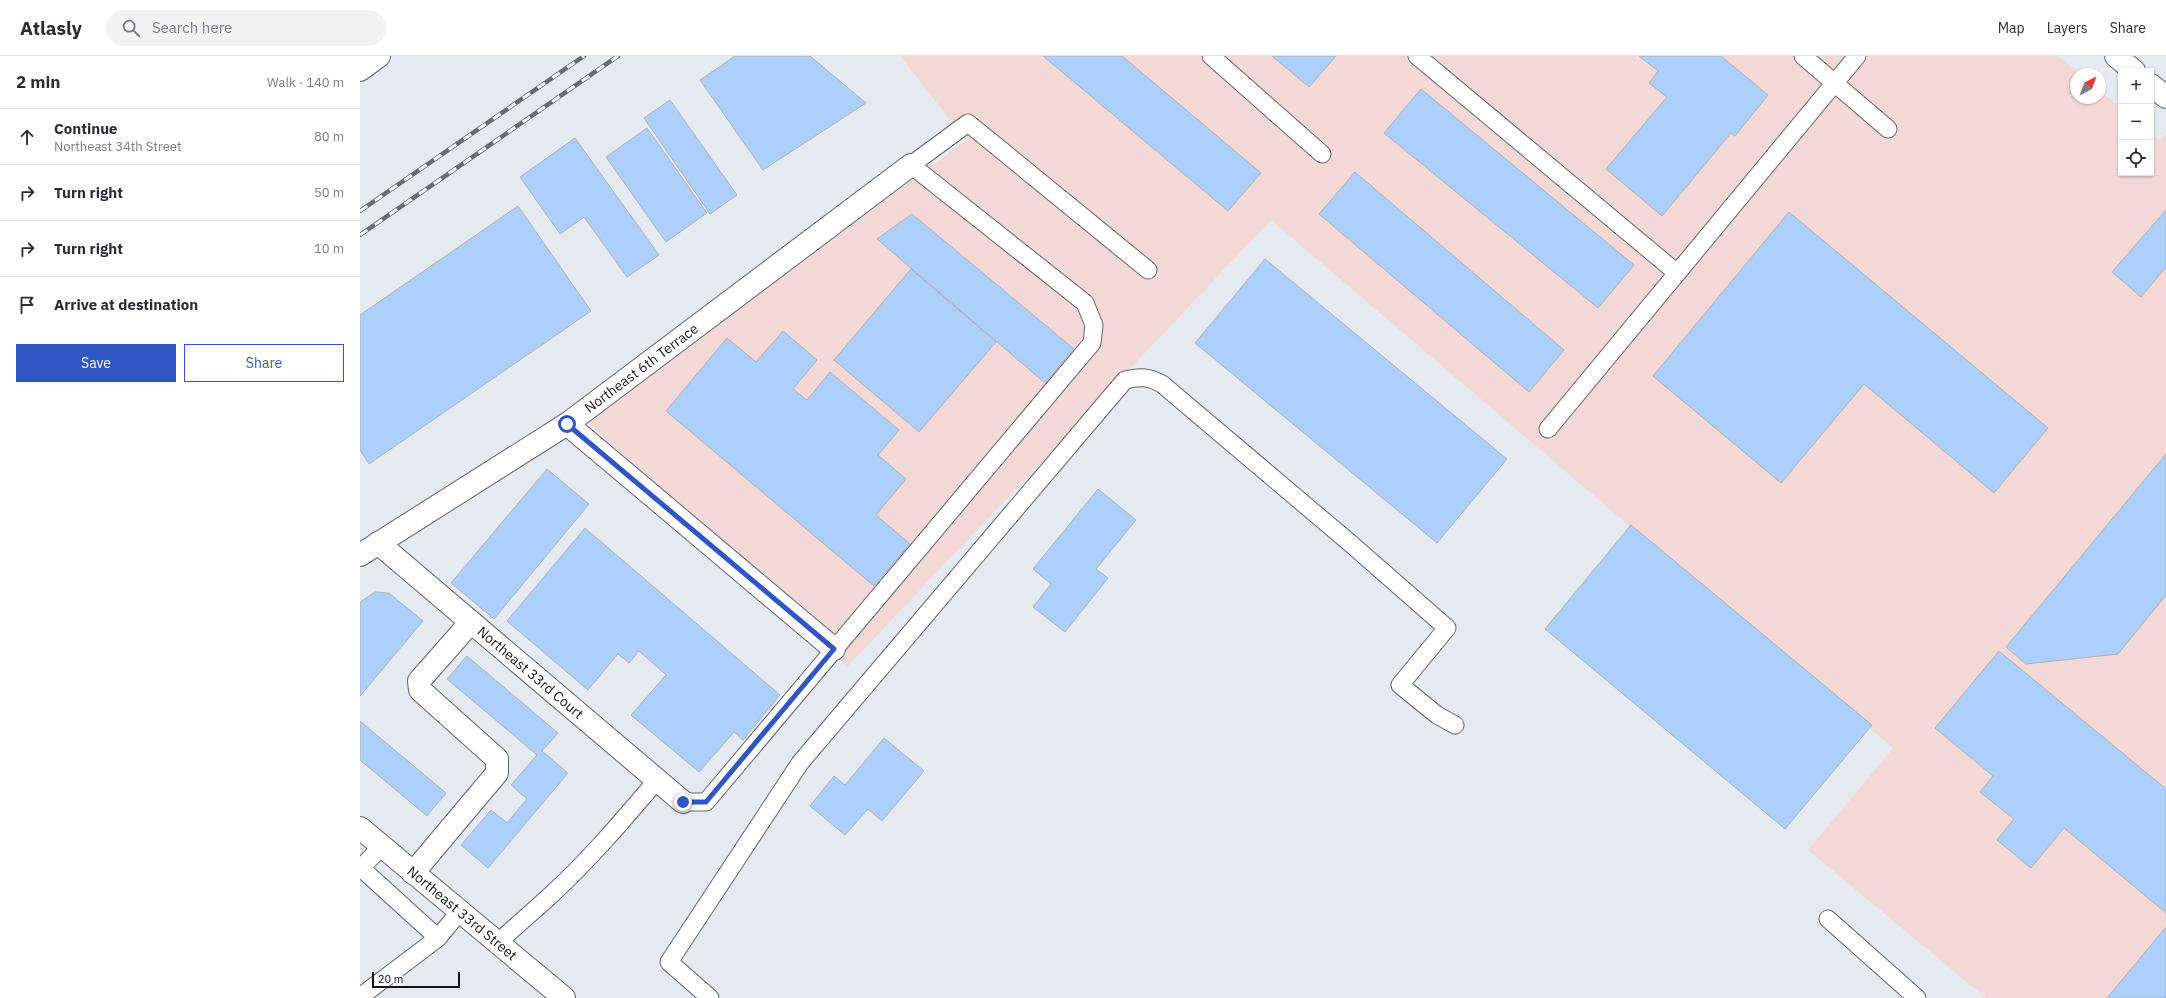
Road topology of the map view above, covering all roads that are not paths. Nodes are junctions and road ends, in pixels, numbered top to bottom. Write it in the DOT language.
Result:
graph roads {
  1 [pos="379,56"];
  2 [pos="1211,56"];
  3 [pos="1417,56"];
  4 [pos="1803,56"];
  5 [pos="1857,56"];
  6 [pos="2116,56"];
  7 [pos="2130,68"];
  8 [pos="360,70"];
  9 [pos="1834,83"];
  10 [pos="2154,87"];
  11 [pos="2166,97"];
  12 [pos="1888,129"];
  13 [pos="1322,154"];
  14 [pos="911,165"];
  15 [pos="1148,270"];
  16 [pos="1677,273"];
  17 [pos="567,424"];
  18 [pos="1548,429"];
  19 [pos="369,549"];
  20 [pos="471,622"];
  21 [pos="834,649"];
  22 [pos="1455,725"];
  23 [pos="657,780"];
  24 [pos="683,802"];
  25 [pos="360,828"];
  26 [pos="382,846"];
  27 [pos="361,868"];
  28 [pos="414,873"];
  29 [pos="460,911"];
  30 [pos="1828,919"];
  31 [pos="438,938"];
  32 [pos="498,943"];
  33 [pos="360,997"];
  34 [pos="564,998"];
  35 [pos="710,998"];
  36 [pos="1917,998"];
  1 -- 8 [label="street"];
  2 -- 13 [label="lane"];
  3 -- 16 [label="lane"];
  4 -- 9 [label="lane"];
  5 -- 9 [label="lane"];
  6 -- 7 [label="street"];
  9 -- 12 [label="lane"];
  9 -- 16 [label="lane"];
  10 -- 11 [label="street"];
  14 -- 15 [label="lane"];
  14 -- 17 [label="street, Northeast 6th Terrace"];
  14 -- 21 [label="lane"];
  16 -- 18 [label="lane"];
  17 -- 19 [label="street, Northeast 6th Terrace"];
  17 -- 21 [label="street"];
  19 -- 20 [label="street, Northeast 33rd Court"];
  20 -- 23 [label="street, Northeast 33rd Court"];
  20 -- 28 [label="street"];
  21 -- 24 [label="lane"];
  22 -- 35 [label="lane"];
  23 -- 24 [label="street, Northeast 33rd Court"];
  23 -- 32 [label="lane"];
  25 -- 26 [label="street, Northeast 33rd Street"];
  26 -- 27 [label="lane"];
  26 -- 28 [label="street, Northeast 33rd Street"];
  27 -- 31 [label="lane"];
  28 -- 29 [label="street, Northeast 33rd Street"];
  29 -- 31 [label="lane"];
  29 -- 32 [label="street, Northeast 33rd Street"];
  30 -- 36 [label="lane"];
  31 -- 33 [label="lane"];
  32 -- 34 [label="street, Northeast 33rd Street"];
}
